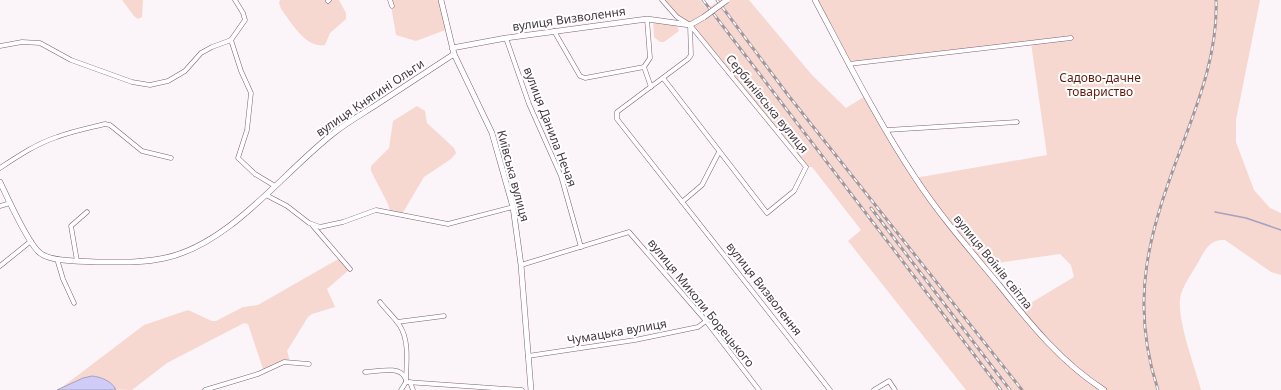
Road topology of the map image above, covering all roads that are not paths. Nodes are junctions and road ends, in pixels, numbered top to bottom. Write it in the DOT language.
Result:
graph roads {
  1 [pos="235,0"];
  2 [pos="390,0"];
  3 [pos="441,0"];
  4 [pos="662,0"];
  5 [pos="727,0"];
  6 [pos="815,0"];
  7 [pos="392,6"];
  8 [pos="647,19"];
  9 [pos="690,25"];
  10 [pos="554,31"];
  11 [pos="506,38"];
  12 [pos="1071,38"];
  13 [pos="231,40"];
  14 [pos="0,46"];
  15 [pos="452,48"];
  16 [pos="454,54"];
  17 [pos="849,64"];
  18 [pos="644,67"];
  19 [pos="664,78"];
  20 [pos="651,87"];
  21 [pos="1017,122"];
  22 [pos="887,130"];
  23 [pos="719,152"];
  24 [pos="171,158"];
  25 [pos="0,168"];
  26 [pos="0,182"];
  27 [pos="275,186"];
  28 [pos="266,195"];
  29 [pos="682,202"];
  30 [pos="10,203"];
  31 [pos="0,206"];
  32 [pos="513,207"];
  33 [pos="87,212"];
  34 [pos="313,225"];
  35 [pos="31,241"];
  36 [pos="581,247"];
  37 [pos="57,259"];
  38 [pos="77,261"];
  39 [pos="521,265"];
  40 [pos="0,266"];
  41 [pos="350,269"];
  42 [pos="380,302"];
  43 [pos="74,303"];
  44 [pos="444,316"];
  45 [pos="706,321"];
  46 [pos="397,322"];
  47 [pos="528,356"];
  48 [pos="309,364"];
  49 [pos="365,372"];
  50 [pos="408,382"];
  51 [pos="205,390"];
  52 [pos="401,390"];
  53 [pos="413,390"];
  54 [pos="522,390"];
  55 [pos="531,390"];
  56 [pos="759,390"];
  57 [pos="830,390"];
  58 [pos="874,390"];
  59 [pos="895,390"];
  60 [pos="1104,390"];
  1 -- 13 [label="street"];
  2 -- 7 [label="street"];
  3 -- 15 [label="street, Київська вулиця"];
  4 -- 9 [label="street"];
  5 -- 9 [label="street, bridge"];
  6 -- 17 [label="street, вулиця Воїнів світла"];
  8 -- 9 [label="street, вулиця Визволення"];
  8 -- 10 [label="street, вулиця Визволення"];
  8 -- 18 [label="street"];
  9 -- 19 [label="street, вулиця Визволення"];
  9 -- 23 [label="street, Сербинівська вулиця"];
  10 -- 11 [label="street, вулиця Визволення"];
  10 -- 18 [label="street"];
  11 -- 15 [label="street, вулиця Визволення"];
  11 -- 36 [label="street, вулиця Данила Нечая"];
  12 -- 17 [label="street"];
  13 -- 14 [label="street"];
  13 -- 27 [label="street"];
  15 -- 16 [label="street, Київська вулиця"];
  16 -- 27 [label="street, вулиця Княгині Ольги"];
  16 -- 32 [label="street, Київська вулиця"];
  17 -- 22 [label="street, вулиця Воїнів світла"];
  18 -- 20 [label="street"];
  19 -- 20 [label="street, вулиця Визволення"];
  19 -- 23 [label="street"];
  20 -- 29 [label="street, вулиця Визволення"];
  21 -- 22 [label="street"];
  22 -- 60 [label="street, вулиця Воїнів світла"];
  23 -- 29 [label="street"];
  24 -- 25 [label="street"];
  26 -- 30 [label="street, вулиця Княгині Ольги"];
  27 -- 28 [label="street, вулиця Княгині Ольги"];
  28 -- 34 [label="street"];
  28 -- 38 [label="street, вулиця Княгині Ольги"];
  29 -- 57 [label="street, вулиця Визволення"];
  30 -- 31 [label="street"];
  30 -- 35 [label="street, вулиця Княгині Ольги"];
  32 -- 34 [label="street"];
  32 -- 39 [label="street, Київська вулиця"];
  33 -- 38 [label="street"];
  34 -- 41 [label="street"];
  35 -- 37 [label="street, вулиця Княгині Ольги"];
  35 -- 40 [label="street"];
  36 -- 39 [label="street"];
  36 -- 45 [label="street, вулиця Миколи Борецького"];
  37 -- 38 [label="street, вулиця Княгині Ольги"];
  37 -- 43 [label="street"];
  39 -- 47 [label="street, Київська вулиця"];
  42 -- 46 [label="street"];
  44 -- 46 [label="street"];
  45 -- 47 [label="street, Чумацька вулиця"];
  45 -- 56 [label="street, вулиця Миколи Борецького"];
  46 -- 50 [label="street"];
  47 -- 55 [label="street, Київська вулиця"];
  48 -- 51 [label="street"];
  49 -- 50 [label="street"];
  50 -- 52 [label="street"];
  50 -- 53 [label="street"];
  50 -- 54 [label="street"];
  58 -- 59 [label="street"];
}
